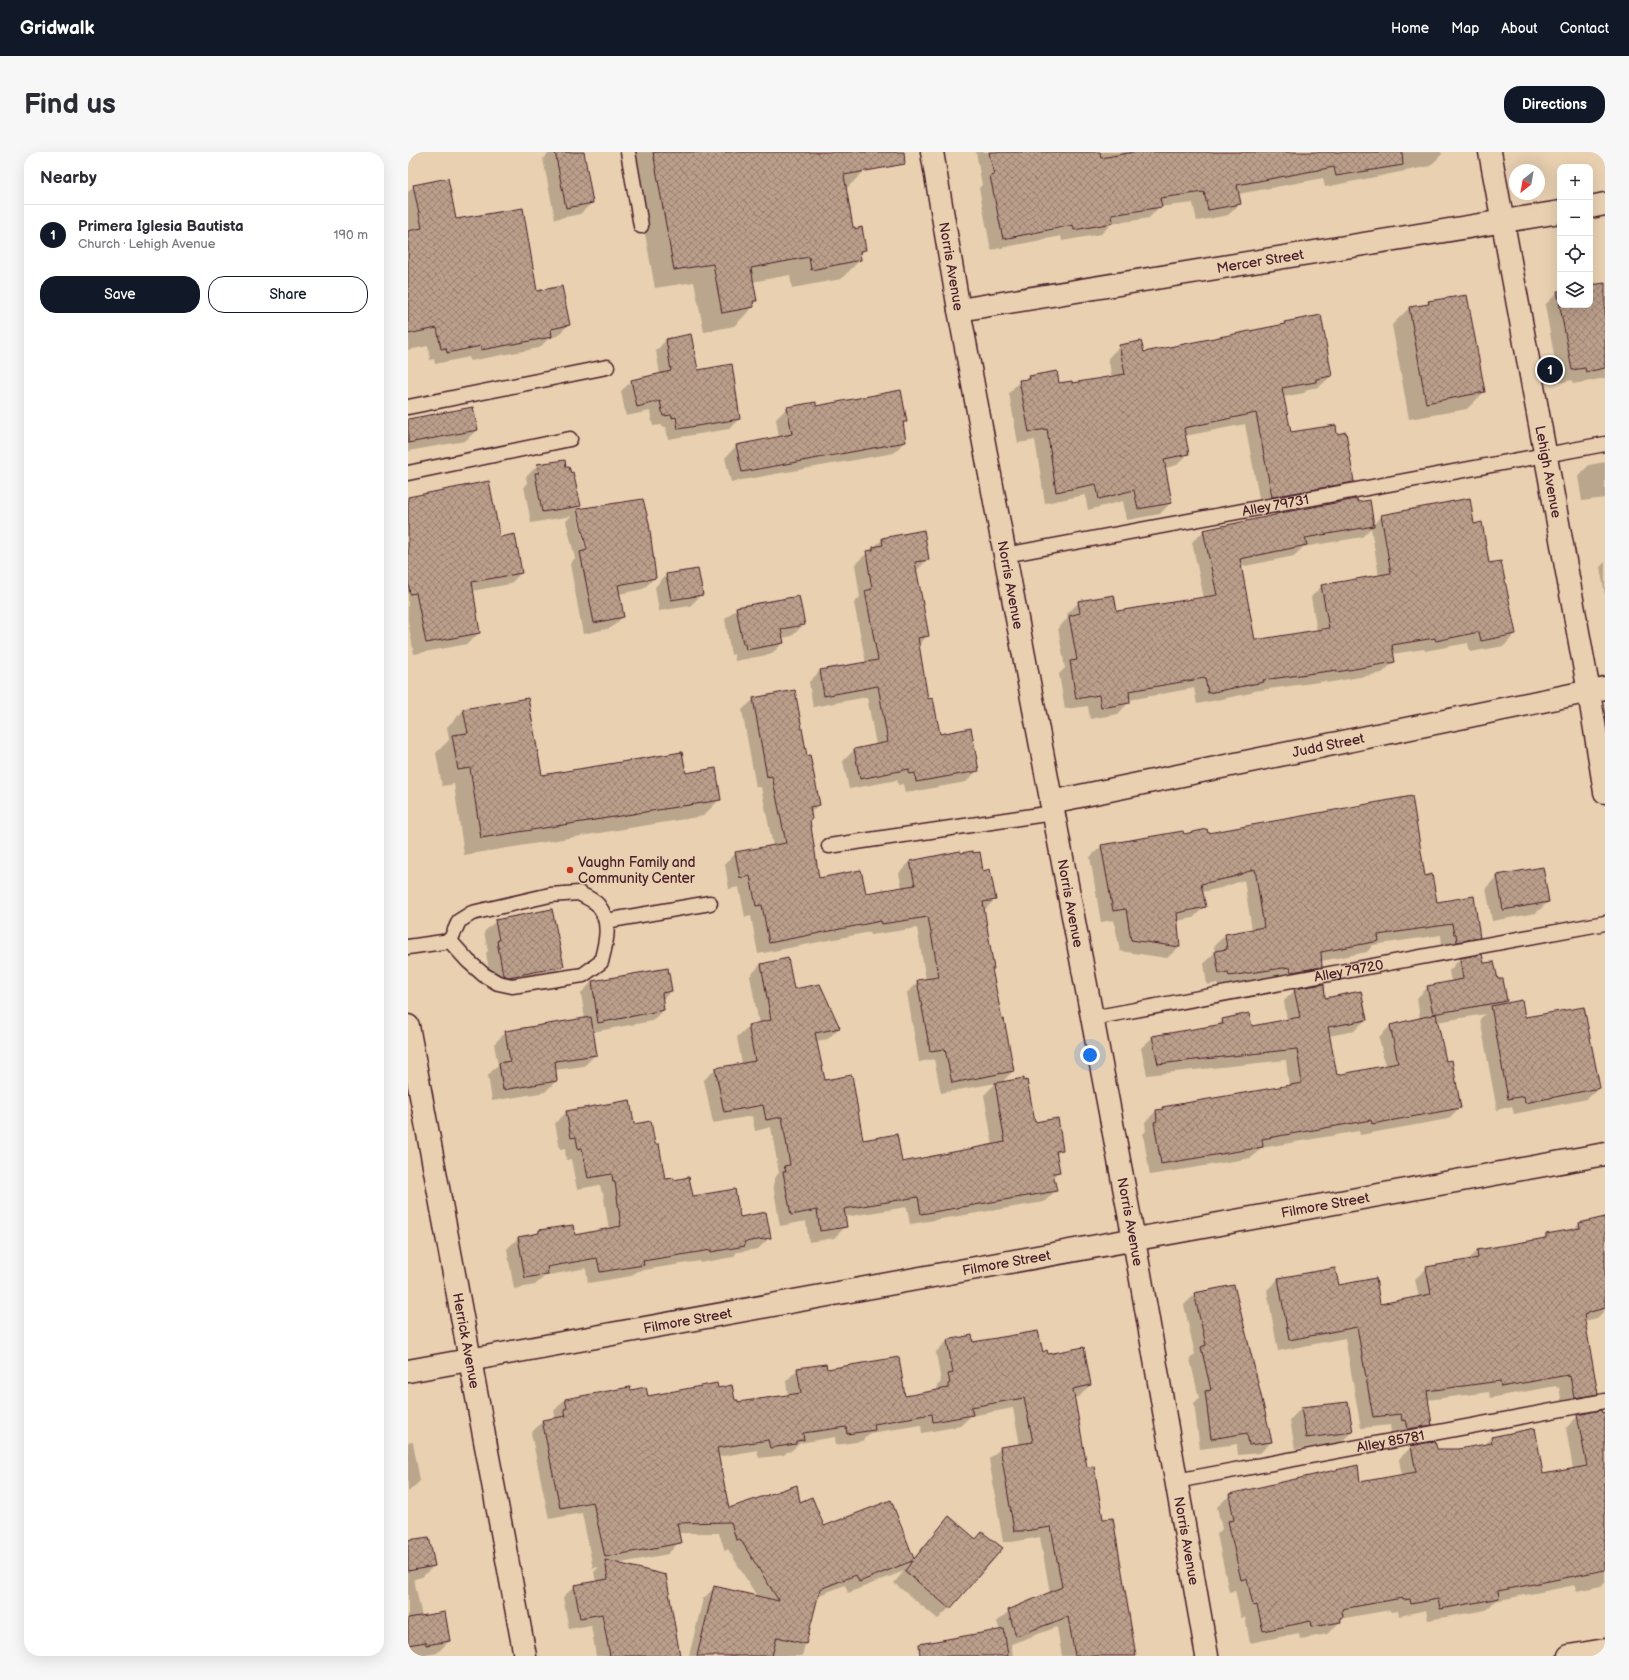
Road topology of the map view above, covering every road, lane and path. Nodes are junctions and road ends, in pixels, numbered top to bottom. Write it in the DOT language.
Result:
graph roads {
  1 [pos="628,152"];
  2 [pos="932,152"];
  3 [pos="1490,152"];
  4 [pos="1605,204"];
  5 [pos="1593,206"];
  6 [pos="1557,213"];
  7 [pos="1503,223"];
  8 [pos="641,226"];
  9 [pos="959,310"];
  10 [pos="607,367"];
  11 [pos="408,408"];
  12 [pos="570,439"];
  13 [pos="1605,444"];
  14 [pos="1545,454"];
  15 [pos="408,473"];
  16 [pos="1005,555"];
  17 [pos="1597,690"];
  18 [pos="1605,792"];
  19 [pos="1052,808"];
  20 [pos="829,846"];
  21 [pos="710,902"];
  22 [pos="606,921"];
  23 [pos="1605,923"];
  24 [pos="450,940"];
  25 [pos="408,947"];
  26 [pos="1092,1018"];
  27 [pos="408,1026"];
  28 [pos="1605,1154"];
  29 [pos="1134,1240"];
  30 [pos="469,1360"];
  31 [pos="408,1371"];
  32 [pos="1605,1401"];
  33 [pos="1176,1481"];
  34 [pos="1605,1650"];
  35 [pos="525,1656"];
  36 [pos="1207,1656"];
  37 [pos="1569,1656"];
  1 -- 8 [label="lane"];
  2 -- 9 [label="street, Norris Avenue"];
  3 -- 7 [label="street, Lehigh Avenue"];
  4 -- 5 [label="street"];
  6 -- 7 [label="street, Mercer Street"];
  7 -- 9 [label="street, Mercer Street"];
  7 -- 14 [label="street, Lehigh Avenue"];
  9 -- 16 [label="street, Norris Avenue"];
  10 -- 11 [label="lane"];
  12 -- 15 [label="lane"];
  13 -- 14 [label="lane, Alley 79731"];
  14 -- 16 [label="lane, Alley 79731"];
  14 -- 17 [label="street, Lehigh Avenue"];
  16 -- 19 [label="street, Norris Avenue"];
  17 -- 18 [label="street, Lehigh Avenue"];
  17 -- 19 [label="street, Judd Street"];
  19 -- 20 [label="lane"];
  19 -- 26 [label="street, Norris Avenue"];
  21 -- 22 [label="lane"];
  22 -- 24 [label="lane"];
  22 -- 24 [label="lane"];
  23 -- 26 [label="lane, Alley 79720"];
  24 -- 25 [label="lane"];
  26 -- 29 [label="street, Norris Avenue"];
  27 -- 30 [label="street, Herrick Avenue"];
  28 -- 29 [label="street, Filmore Street"];
  29 -- 30 [label="street, Filmore Street"];
  29 -- 33 [label="street, Norris Avenue"];
  30 -- 31 [label="street, Filmore Street"];
  30 -- 35 [label="street, Herrick Avenue"];
  32 -- 33 [label="lane, Alley 85781"];
  33 -- 36 [label="street, Norris Avenue"];
  34 -- 37 [label="street"];
}
